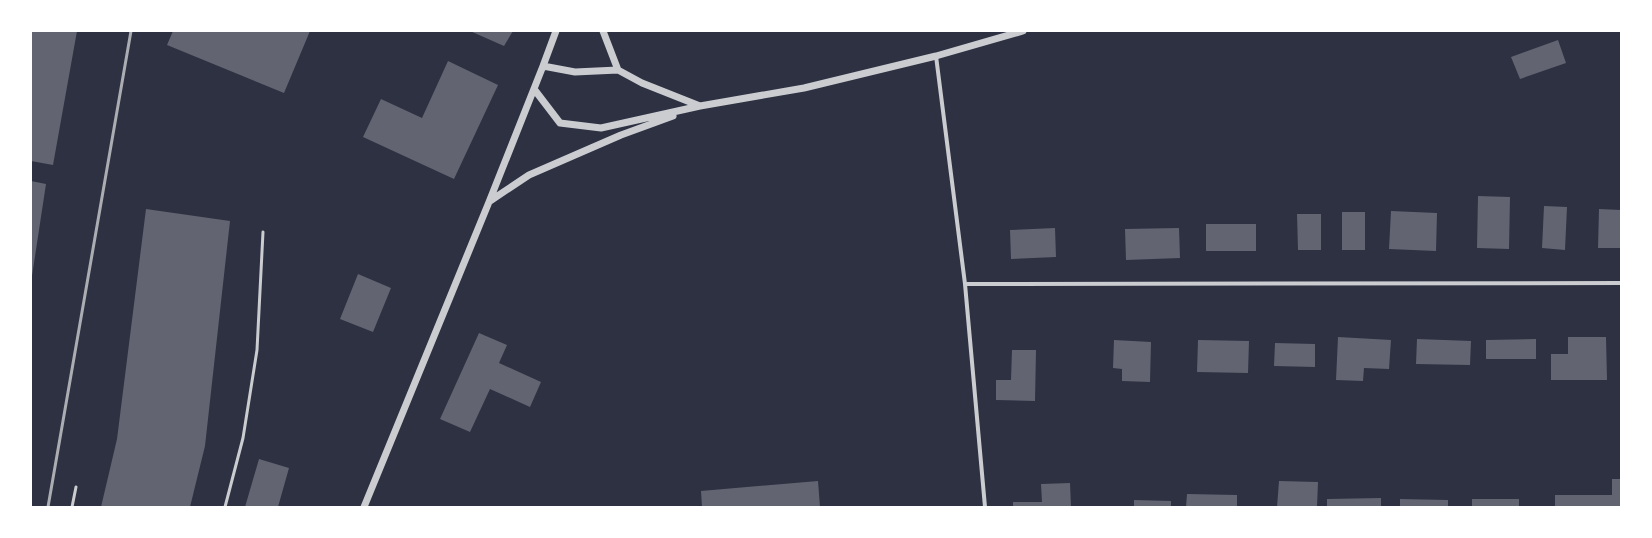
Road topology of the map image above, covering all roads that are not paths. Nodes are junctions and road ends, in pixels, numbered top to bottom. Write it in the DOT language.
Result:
graph roads {
  1 [pos="556,31"];
  2 [pos="603,31"];
  3 [pos="1023,31"];
  4 [pos="936,56"];
  5 [pos="543,66"];
  6 [pos="618,70"];
  7 [pos="534,89"];
  8 [pos="700,106"];
  9 [pos="489,202"];
  10 [pos="262,232"];
  11 [pos="1621,283"];
  12 [pos="966,284"];
  13 [pos="76,487"];
  14 [pos="72,507"];
  15 [pos="225,507"];
  16 [pos="364,507"];
  17 [pos="985,507"];
  1 -- 5 [label="street"];
  2 -- 6 [label="street"];
  3 -- 4 [label="street"];
  4 -- 8 [label="street"];
  4 -- 12 [label="street"];
  5 -- 6 [label="street"];
  5 -- 7 [label="street"];
  6 -- 8 [label="street"];
  7 -- 8 [label="street"];
  7 -- 9 [label="street"];
  8 -- 9 [label="street"];
  9 -- 16 [label="street"];
  10 -- 15 [label="lane"];
  11 -- 12 [label="street"];
  12 -- 17 [label="street"];
  13 -- 14 [label="lane"];
}
